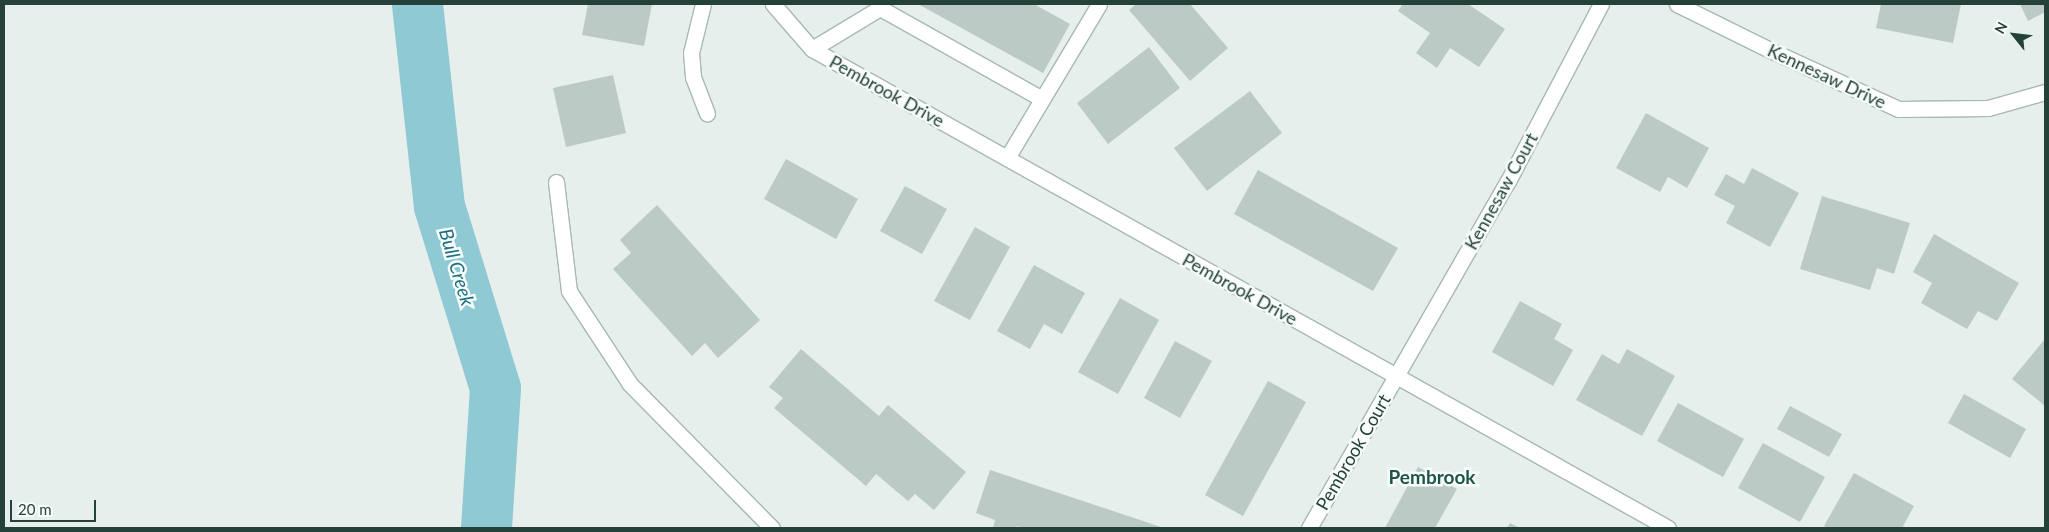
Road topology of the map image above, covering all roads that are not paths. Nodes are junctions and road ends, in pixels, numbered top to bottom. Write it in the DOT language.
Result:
graph roads {
  1 [pos="703,4"];
  2 [pos="773,4"];
  3 [pos="1099,4"];
  4 [pos="1601,4"];
  5 [pos="1677,4"];
  6 [pos="881,6"];
  7 [pos="812,49"];
  8 [pos="2045,93"];
  9 [pos="1042,99"];
  10 [pos="707,113"];
  11 [pos="1007,158"];
  12 [pos="556,182"];
  13 [pos="1398,376"];
  14 [pos="772,528"];
  15 [pos="1309,528"];
  16 [pos="1668,528"];
  1 -- 10 [label="street"];
  2 -- 7 [label="street, Pembrook Drive"];
  3 -- 9 [label="street"];
  4 -- 13 [label="street, Kennesaw Court"];
  5 -- 8 [label="street, Kennesaw Drive"];
  6 -- 7 [label="street"];
  6 -- 9 [label="street"];
  7 -- 11 [label="street, Pembrook Drive"];
  9 -- 11 [label="street"];
  11 -- 13 [label="street, Pembrook Drive"];
  12 -- 14 [label="street"];
  13 -- 15 [label="street, Pembrook Court"];
  13 -- 16 [label="street, Pembrook Drive"];
}
